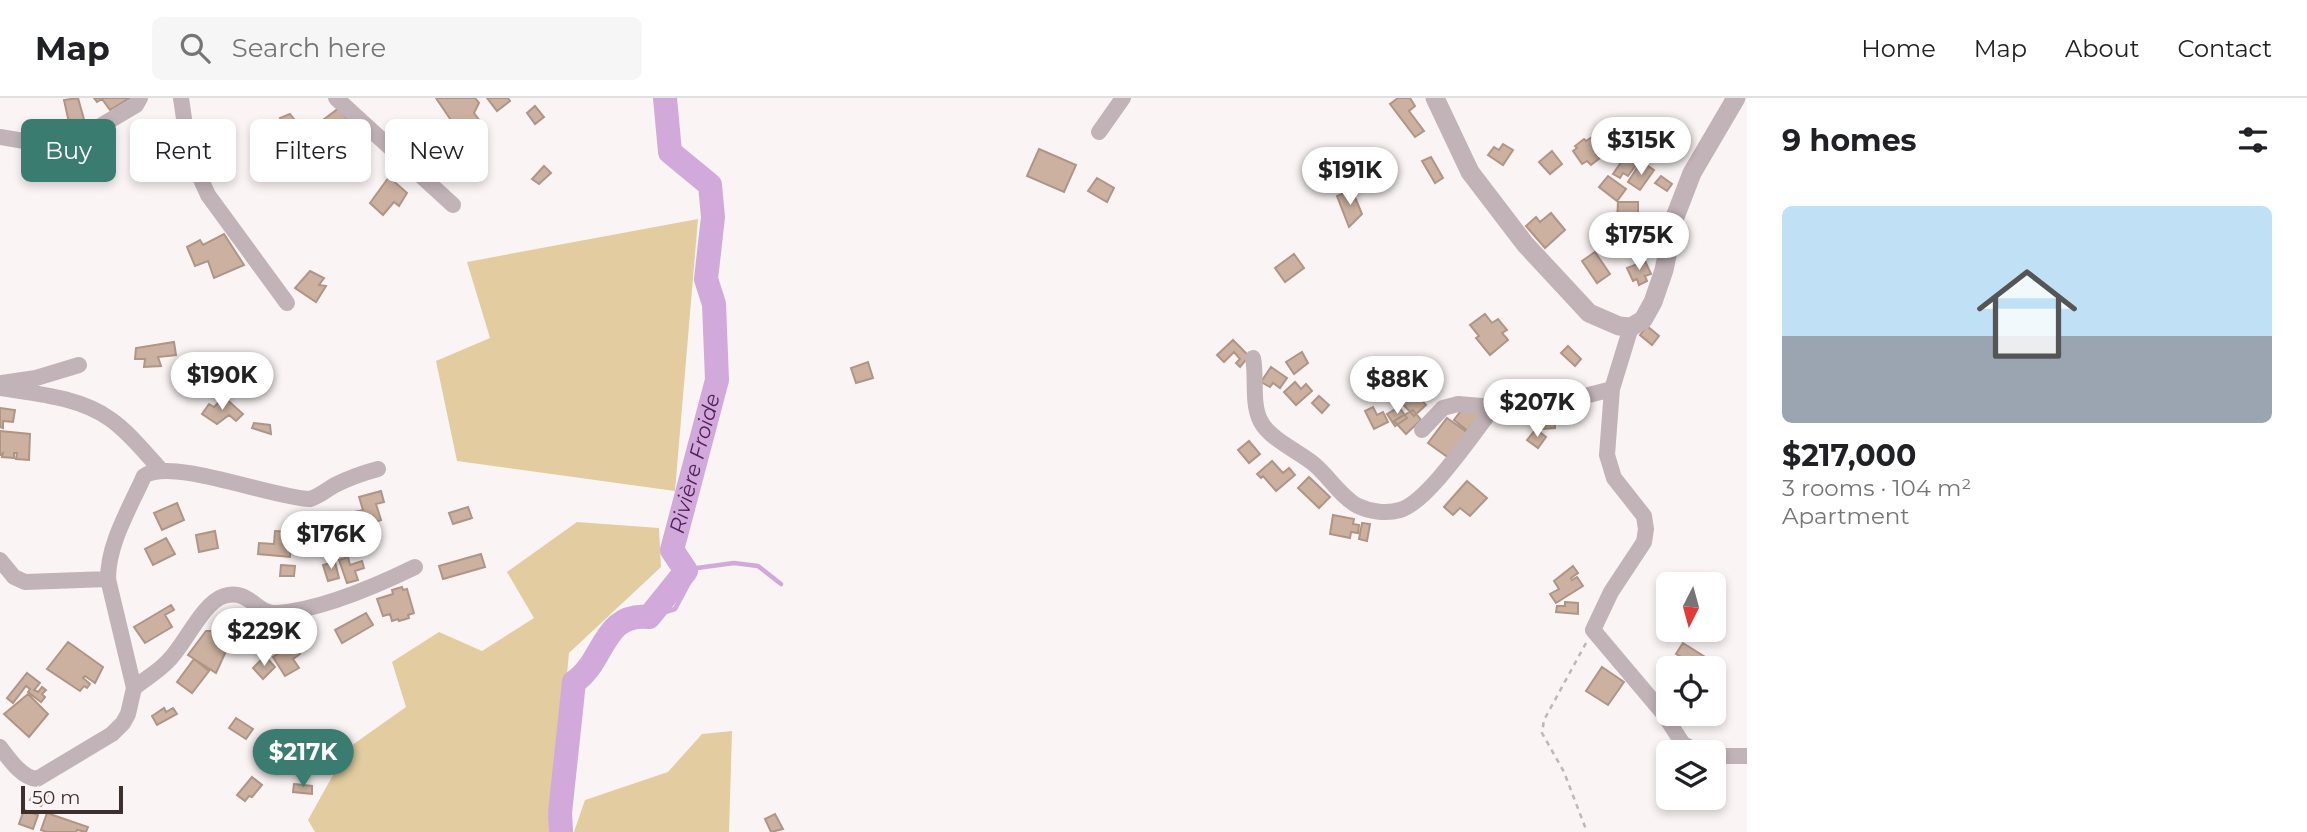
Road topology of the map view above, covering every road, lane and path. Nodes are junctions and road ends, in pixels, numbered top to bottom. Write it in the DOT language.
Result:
graph roads {
  1 [pos="141,98"];
  2 [pos="181,98"];
  3 [pos="336,98"];
  4 [pos="1123,98"];
  5 [pos="1435,98"];
  6 [pos="1736,98"];
  7 [pos="1099,132"];
  8 [pos="0,137"];
  9 [pos="453,205"];
  10 [pos="287,303"];
  11 [pos="1631,327"];
  12 [pos="1253,358"];
  13 [pos="79,365"];
  14 [pos="0,386"];
  15 [pos="1612,389"];
  16 [pos="1494,407"];
  17 [pos="1422,430"];
  18 [pos="378,469"];
  19 [pos="161,470"];
  20 [pos="0,561"];
  21 [pos="415,568"];
  22 [pos="108,579"];
  23 [pos="1593,630"];
  24 [pos="134,688"];
  25 [pos="1680,740"];
  26 [pos="0,747"];
  27 [pos="1747,755"];
  28 [pos="1726,756"];
  29 [pos="1587,832"];
  1 -- 8 [label="street"];
  2 -- 10 [label="street"];
  3 -- 9 [label="street"];
  4 -- 7 [label="street"];
  5 -- 11 [label="street"];
  6 -- 11 [label="street"];
  11 -- 15 [label="street"];
  12 -- 16 [label="street"];
  13 -- 14 [label="street"];
  14 -- 19 [label="street"];
  15 -- 16 [label="street"];
  15 -- 23 [label="street"];
  16 -- 17 [label="street"];
  18 -- 19 [label="street"];
  19 -- 22 [label="street"];
  20 -- 22 [label="street"];
  21 -- 24 [label="street"];
  22 -- 24 [label="street"];
  23 -- 25 [label="street"];
  23 -- 29 [label="path"];
  24 -- 26 [label="street"];
  27 -- 28 [label="street"];
}
